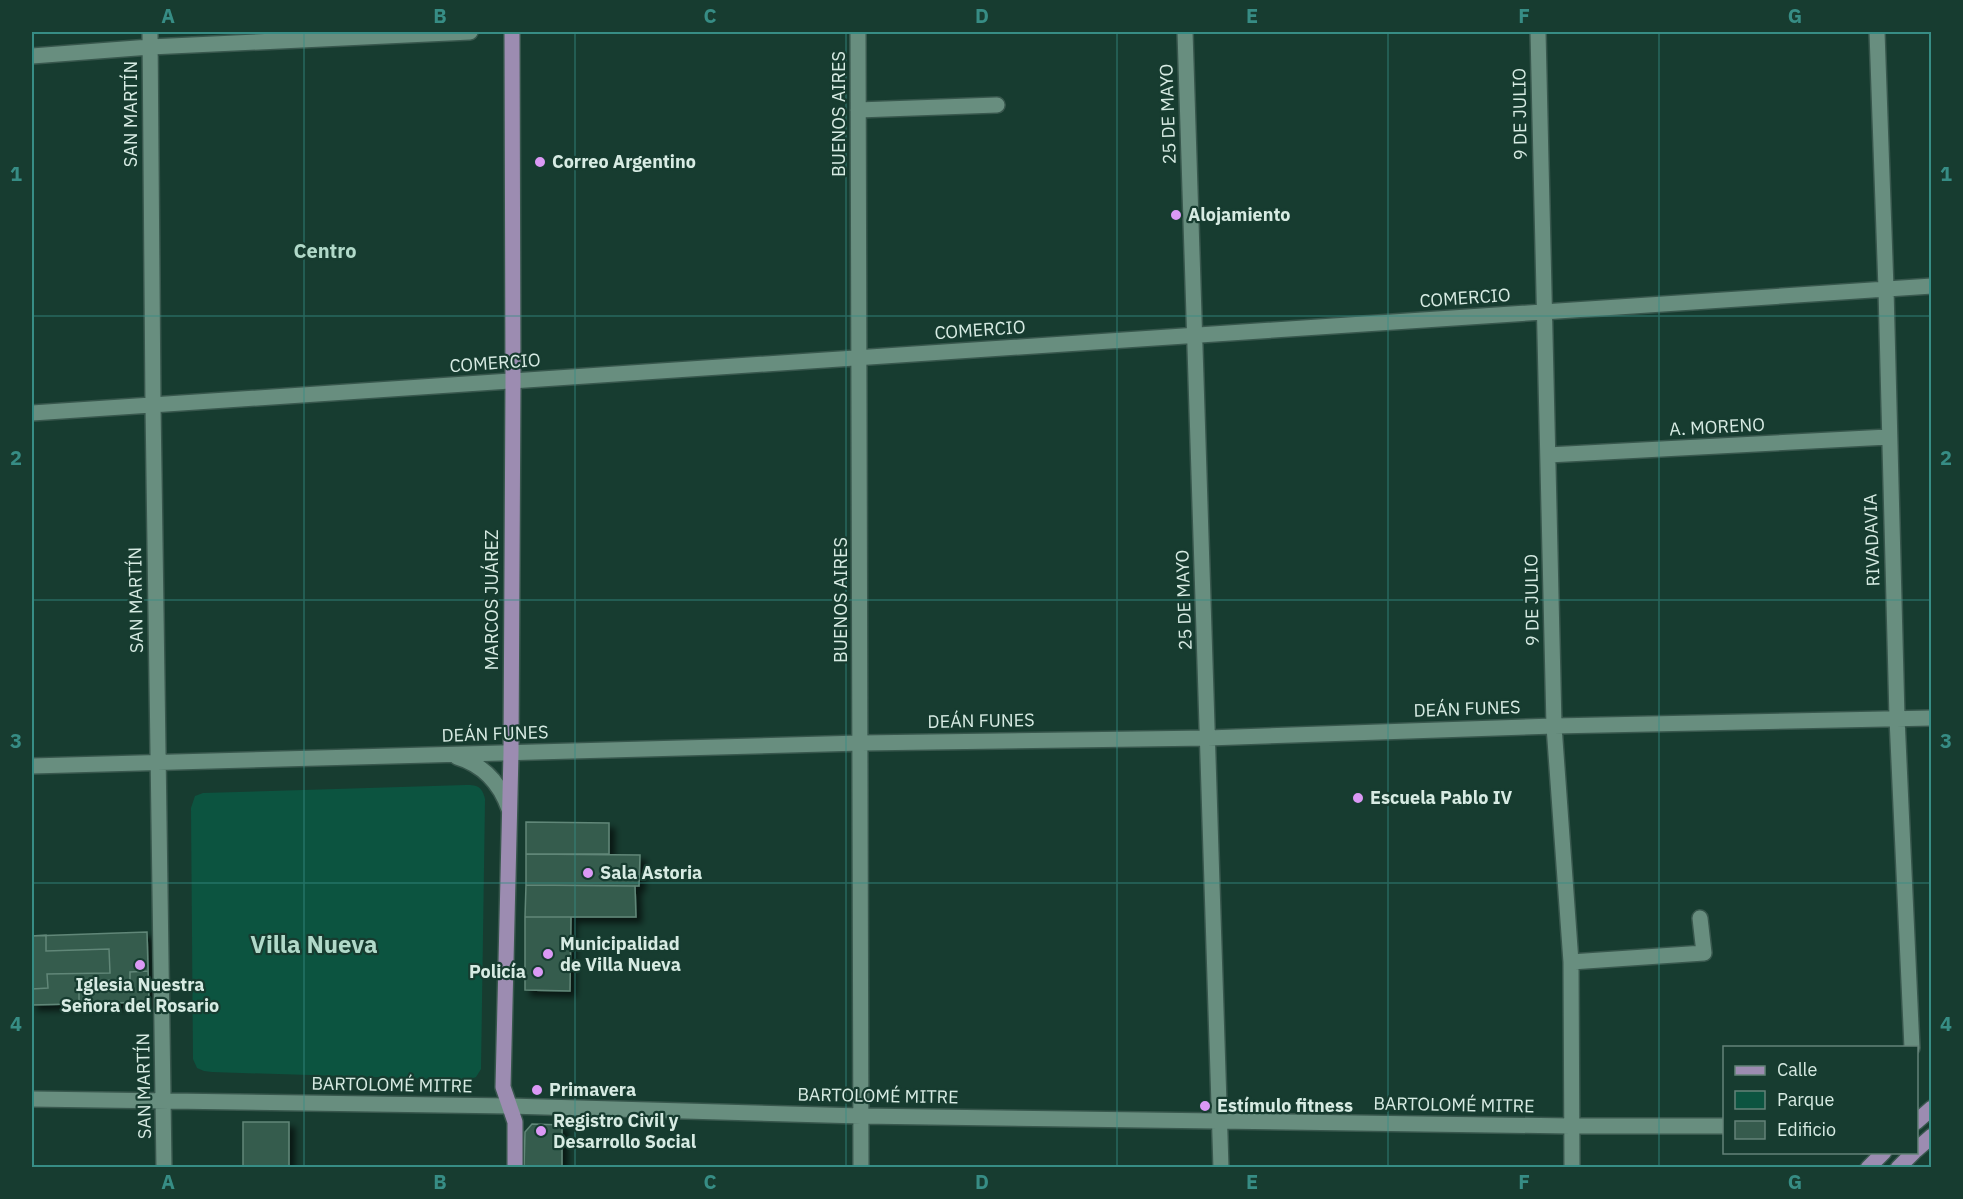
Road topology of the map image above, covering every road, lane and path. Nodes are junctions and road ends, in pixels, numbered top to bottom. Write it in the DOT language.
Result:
graph roads {
  1 [pos="150,32"];
  2 [pos="470,32"];
  3 [pos="512,32"];
  4 [pos="858,32"];
  5 [pos="1185,32"];
  6 [pos="1538,32"];
  7 [pos="1877,32"];
  8 [pos="150,47"];
  9 [pos="32,56"];
  10 [pos="997,105"];
  11 [pos="858,110"];
  12 [pos="1932,286"];
  13 [pos="1886,289"];
  14 [pos="1544,312"];
  15 [pos="1195,335"];
  16 [pos="859,358"];
  17 [pos="513,381"];
  18 [pos="153,405"];
  19 [pos="32,413"];
  20 [pos="1888,438"];
  21 [pos="1548,455"];
  22 [pos="1932,717"];
  23 [pos="1897,718"];
  24 [pos="1554,726"];
  25 [pos="1208,738"];
  26 [pos="861,743"];
  27 [pos="511,753"];
  28 [pos="450,755"];
  29 [pos="159,763"];
  30 [pos="32,766"];
  31 [pos="510,812"];
  32 [pos="1700,918"];
  33 [pos="1571,962"];
  34 [pos="1912,1046"];
  35 [pos="32,1099"];
  36 [pos="164,1100"];
  37 [pos="509,1106"];
  38 [pos="1932,1108"];
  39 [pos="861,1116"];
  40 [pos="1220,1121"];
  41 [pos="1918,1123"];
  42 [pos="1918,1125"];
  43 [pos="1570,1126"];
  44 [pos="1723,1126"];
  45 [pos="1932,1136"];
  46 [pos="1918,1148"];
  47 [pos="1882,1154"];
  48 [pos="1912,1154"];
  49 [pos="164,1167"];
  50 [pos="515,1167"];
  51 [pos="861,1167"];
  52 [pos="1221,1167"];
  53 [pos="1572,1167"];
  54 [pos="1868,1167"];
  55 [pos="1898,1167"];
  1 -- 8 [label="street, SAN MARTÍN"];
  2 -- 8 [label="street"];
  3 -- 17 [label="main road, MARCOS JUÁREZ"];
  4 -- 11 [label="street, BUENOS AIRES"];
  5 -- 15 [label="street, 25 DE MAYO"];
  6 -- 14 [label="street, 9 DE JULIO"];
  7 -- 13 [label="street, RIVADAVIA"];
  8 -- 9 [label="street"];
  8 -- 18 [label="street, SAN MARTÍN"];
  10 -- 11 [label="street"];
  11 -- 16 [label="street, BUENOS AIRES"];
  12 -- 13 [label="street, COMERCIO"];
  13 -- 14 [label="street, COMERCIO"];
  13 -- 20 [label="street, RIVADAVIA"];
  14 -- 15 [label="street, COMERCIO"];
  14 -- 21 [label="street, 9 DE JULIO"];
  15 -- 16 [label="street, COMERCIO"];
  15 -- 25 [label="street, 25 DE MAYO"];
  16 -- 17 [label="street, COMERCIO"];
  16 -- 26 [label="street, BUENOS AIRES"];
  17 -- 18 [label="street, COMERCIO"];
  17 -- 27 [label="main road, MARCOS JUÁREZ"];
  18 -- 19 [label="street, COMERCIO"];
  18 -- 29 [label="street, SAN MARTÍN"];
  20 -- 21 [label="street, A. MORENO"];
  20 -- 23 [label="street, RIVADAVIA"];
  21 -- 24 [label="street, 9 DE JULIO"];
  22 -- 23 [label="street, DEÁN FUNES"];
  23 -- 24 [label="street, DEÁN FUNES"];
  23 -- 34 [label="street, RIVADAVIA"];
  24 -- 25 [label="street, DEÁN FUNES"];
  24 -- 33 [label="street, 9 DE JULIO"];
  25 -- 26 [label="street, DEÁN FUNES"];
  25 -- 40 [label="street, 25 DE MAYO"];
  26 -- 27 [label="street, DEÁN FUNES"];
  26 -- 39 [label="street, BUENOS AIRES"];
  27 -- 28 [label="street, DEÁN FUNES"];
  27 -- 31 [label="main road, MARCOS JUÁREZ"];
  28 -- 29 [label="street, DEÁN FUNES"];
  28 -- 31 [label="street"];
  29 -- 30 [label="street, DEÁN FUNES"];
  29 -- 36 [label="street, SAN MARTÍN"];
  31 -- 37 [label="main road, MARCOS JUÁREZ"];
  32 -- 33 [label="street"];
  33 -- 43 [label="street, 9 DE JULIO"];
  35 -- 36 [label="street, BARTOLOMÉ MITRE"];
  36 -- 37 [label="street, BARTOLOMÉ MITRE"];
  36 -- 49 [label="street, SAN MARTÍN"];
  37 -- 39 [label="street, BARTOLOMÉ MITRE"];
  37 -- 50 [label="main road, MARCOS JUÁREZ"];
  38 -- 41 [label="main road"];
  39 -- 40 [label="street, BARTOLOMÉ MITRE"];
  39 -- 51 [label="street, BUENOS AIRES"];
  40 -- 43 [label="street, BARTOLOMÉ MITRE"];
  40 -- 52 [label="street, 25 DE MAYO"];
  42 -- 45 [label="street"];
  43 -- 44 [label="street, BARTOLOMÉ MITRE"];
  43 -- 53 [label="street, 9 DE JULIO"];
  45 -- 46 [label="main road"];
  47 -- 54 [label="main road"];
  48 -- 55 [label="main road"];
}
